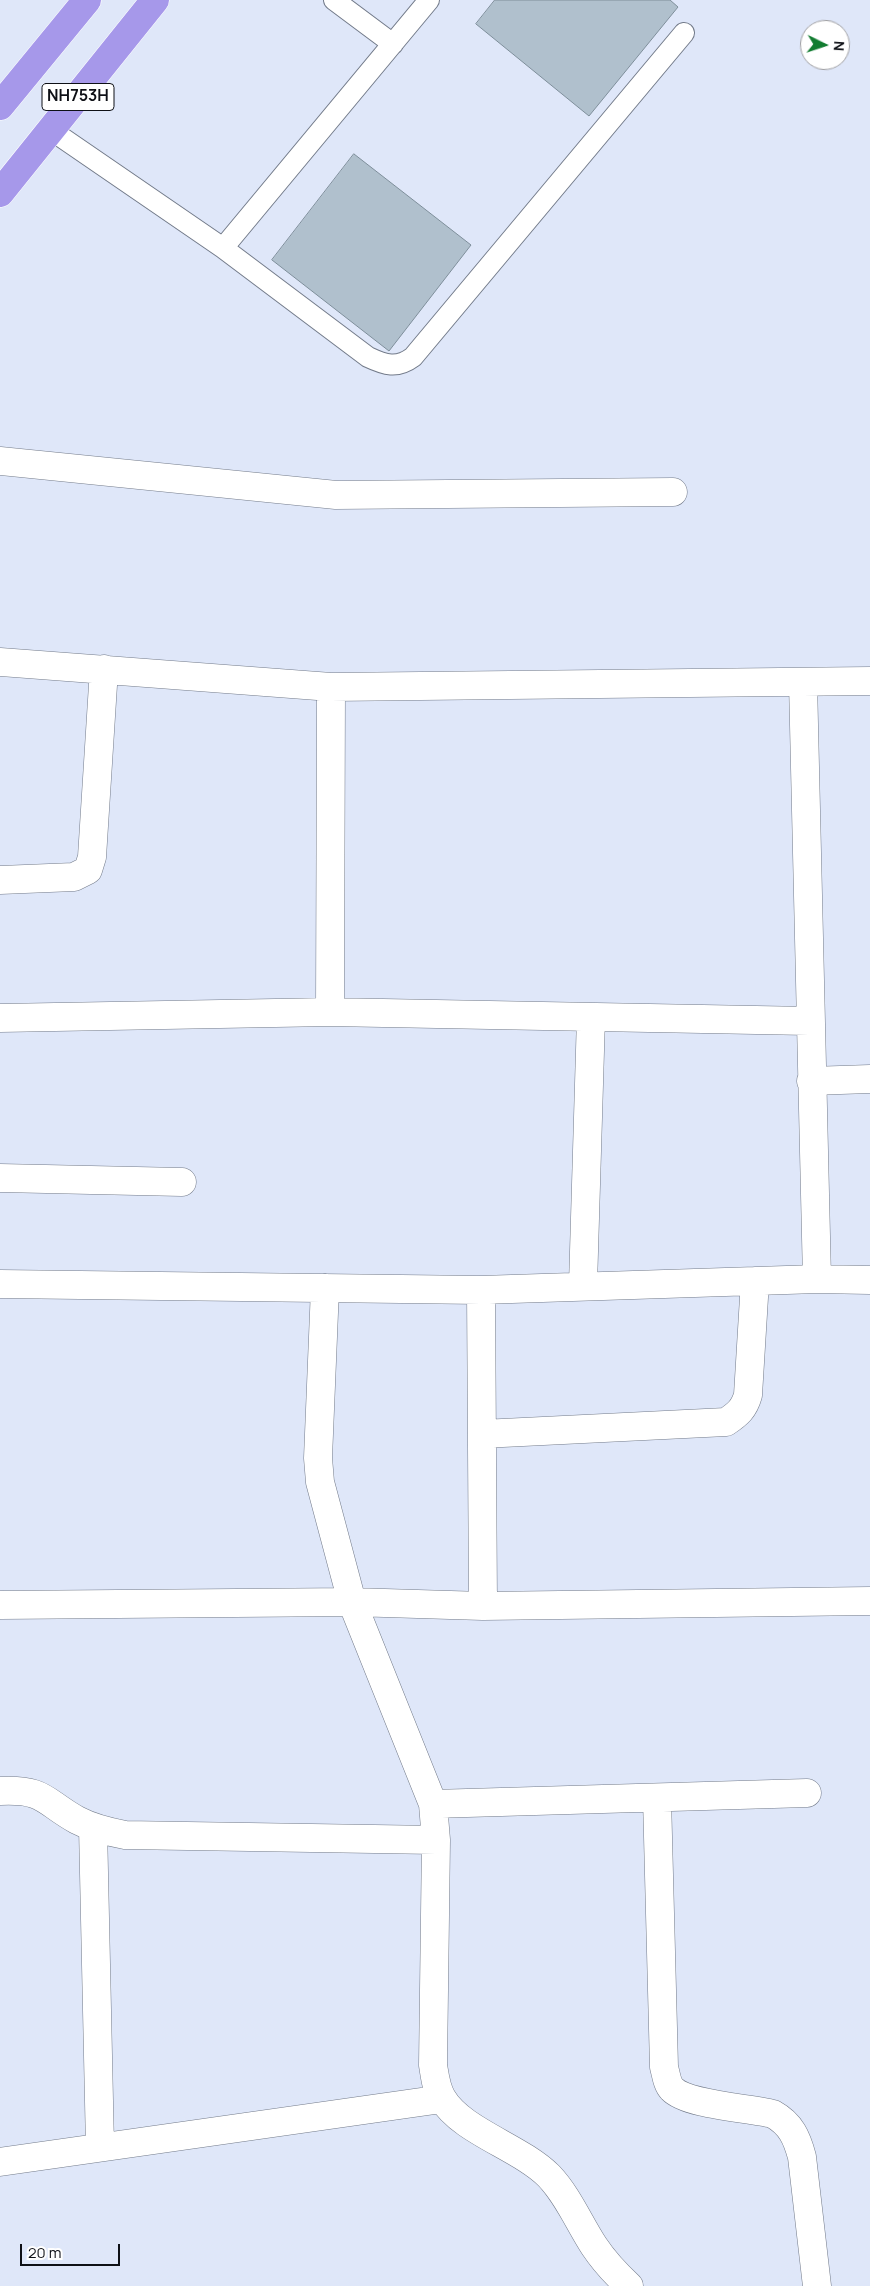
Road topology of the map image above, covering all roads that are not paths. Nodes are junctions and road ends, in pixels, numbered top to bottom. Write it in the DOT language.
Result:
graph roads {
  1 [pos="87,0"];
  2 [pos="155,0"];
  3 [pos="334,0"];
  4 [pos="429,0"];
  5 [pos="684,33"];
  6 [pos="392,44"];
  7 [pos="0,106"];
  8 [pos="51,130"];
  9 [pos="0,193"];
  10 [pos="223,248"];
  11 [pos="0,461"];
  12 [pos="672,492"];
  13 [pos="0,662"];
  14 [pos="104,669"];
  15 [pos="870,681"];
  16 [pos="803,682"];
  17 [pos="332,687"];
  18 [pos="0,880"];
  19 [pos="330,1012"];
  20 [pos="591,1017"];
  21 [pos="0,1018"];
  22 [pos="810,1021"];
  23 [pos="870,1079"];
  24 [pos="811,1081"];
  25 [pos="0,1178"];
  26 [pos="182,1182"];
  27 [pos="817,1279"];
  28 [pos="870,1280"];
  29 [pos="755,1281"];
  30 [pos="0,1284"];
  31 [pos="583,1285"];
  32 [pos="325,1288"];
  33 [pos="481,1290"];
  34 [pos="482,1434"];
  35 [pos="870,1601"];
  36 [pos="352,1602"];
  37 [pos="0,1605"];
  38 [pos="483,1606"];
  39 [pos="0,1790"];
  40 [pos="807,1793"];
  41 [pos="656,1798"];
  42 [pos="433,1804"];
  43 [pos="93,1827"];
  44 [pos="436,1840"];
  45 [pos="442,2099"];
  46 [pos="100,2147"];
  47 [pos="0,2162"];
  48 [pos="629,2286"];
  49 [pos="817,2286"];
  1 -- 7 [label="highway, NH753H"];
  2 -- 8 [label="highway, NH753H"];
  3 -- 6 [label="lane"];
  4 -- 6 [label="lane"];
  5 -- 10 [label="lane"];
  6 -- 10 [label="lane"];
  8 -- 9 [label="highway, NH753H"];
  8 -- 10 [label="lane"];
  11 -- 12 [label="street"];
  13 -- 14 [label="street"];
  14 -- 17 [label="street"];
  14 -- 18 [label="street"];
  15 -- 16 [label="street"];
  16 -- 17 [label="street"];
  16 -- 22 [label="street"];
  17 -- 19 [label="street"];
  19 -- 20 [label="street"];
  19 -- 21 [label="street"];
  20 -- 22 [label="street"];
  20 -- 31 [label="street"];
  22 -- 24 [label="street"];
  23 -- 24 [label="street"];
  24 -- 27 [label="street"];
  25 -- 26 [label="street"];
  27 -- 28 [label="street"];
  27 -- 29 [label="street"];
  29 -- 31 [label="street"];
  29 -- 34 [label="street"];
  30 -- 32 [label="street"];
  31 -- 33 [label="street"];
  32 -- 33 [label="street"];
  32 -- 36 [label="street"];
  33 -- 34 [label="street"];
  34 -- 38 [label="street"];
  35 -- 38 [label="street"];
  36 -- 37 [label="street"];
  36 -- 38 [label="street"];
  36 -- 42 [label="street"];
  39 -- 43 [label="street"];
  40 -- 41 [label="street"];
  41 -- 42 [label="street"];
  41 -- 49 [label="street"];
  42 -- 44 [label="street"];
  43 -- 44 [label="street"];
  43 -- 46 [label="street"];
  44 -- 45 [label="street"];
  45 -- 46 [label="street"];
  45 -- 48 [label="street"];
  46 -- 47 [label="street"];
}
